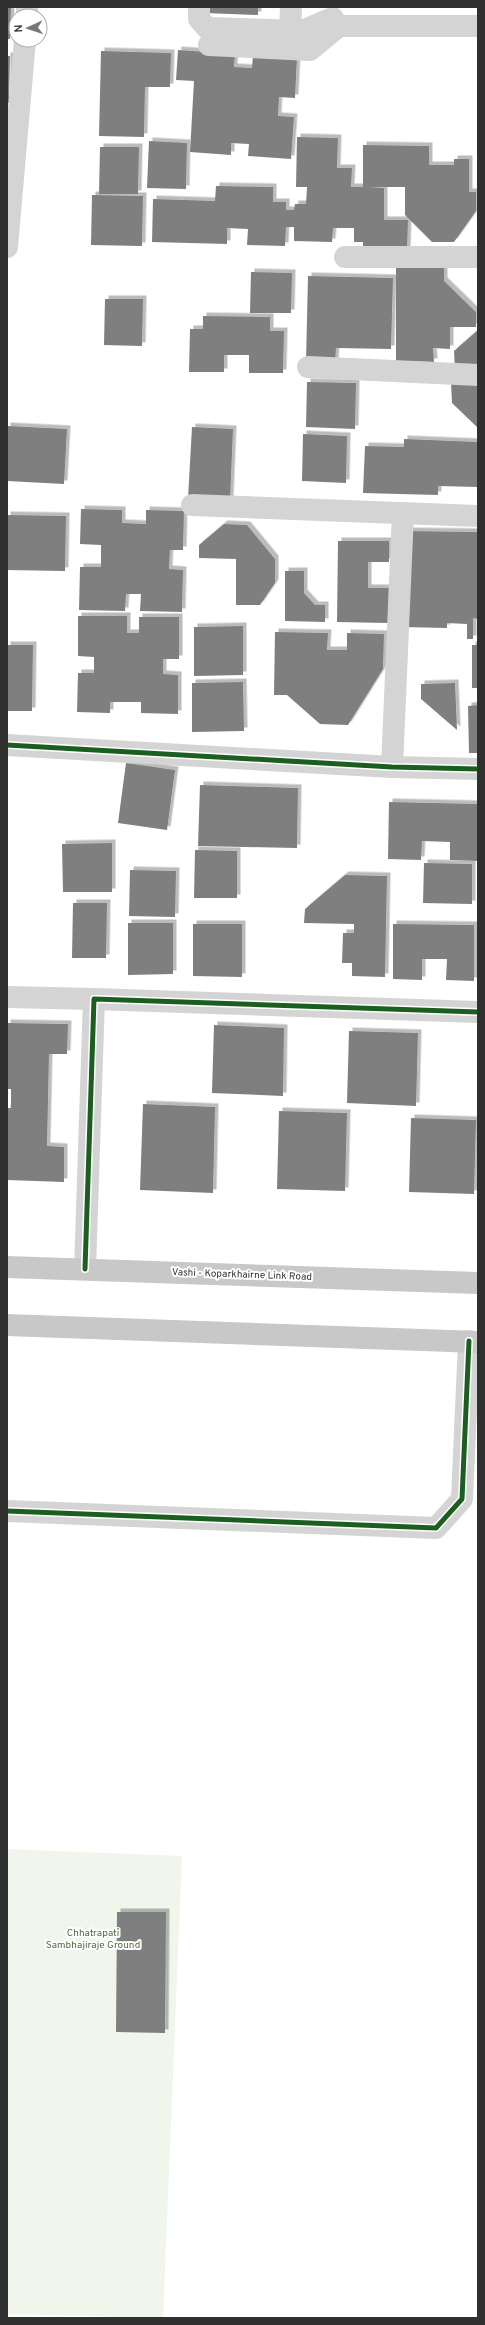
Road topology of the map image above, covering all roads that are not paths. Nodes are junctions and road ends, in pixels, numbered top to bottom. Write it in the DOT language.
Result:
graph roads {
  1 [pos="199,7"];
  2 [pos="291,7"];
  3 [pos="335,17"];
  4 [pos="478,26"];
  5 [pos="290,31"];
  6 [pos="209,44"];
  7 [pos="24,48"];
  8 [pos="8,237"];
  9 [pos="345,257"];
  10 [pos="478,257"];
  11 [pos="308,367"];
  12 [pos="478,375"];
  13 [pos="192,505"];
  14 [pos="403,513"];
  15 [pos="478,516"];
  16 [pos="7,745"];
  17 [pos="392,767"];
  18 [pos="478,769"];
  19 [pos="7,997"];
  20 [pos="94,999"];
  21 [pos="478,1012"];
  22 [pos="7,1267"];
  23 [pos="85,1269"];
  24 [pos="478,1283"];
  25 [pos="7,1325"];
  26 [pos="474,1341"];
  27 [pos="7,1511"];
  1 -- 5 [label="street"];
  2 -- 5 [label="street"];
  3 -- 4 [label="street"];
  3 -- 5 [label="street"];
  3 -- 6 [label="street"];
  7 -- 8 [label="street"];
  9 -- 10 [label="street"];
  11 -- 12 [label="street"];
  13 -- 14 [label="street"];
  14 -- 15 [label="street"];
  14 -- 17 [label="street"];
  16 -- 17 [label="street"];
  17 -- 18 [label="street"];
  19 -- 20 [label="street"];
  20 -- 21 [label="street"];
  20 -- 23 [label="street"];
  22 -- 23 [label="main road, Vashi - Koparkhairne Link Road"];
  23 -- 24 [label="main road, Vashi - Koparkhairne Link Road"];
  25 -- 26 [label="main road"];
  26 -- 27 [label="street"];
}
